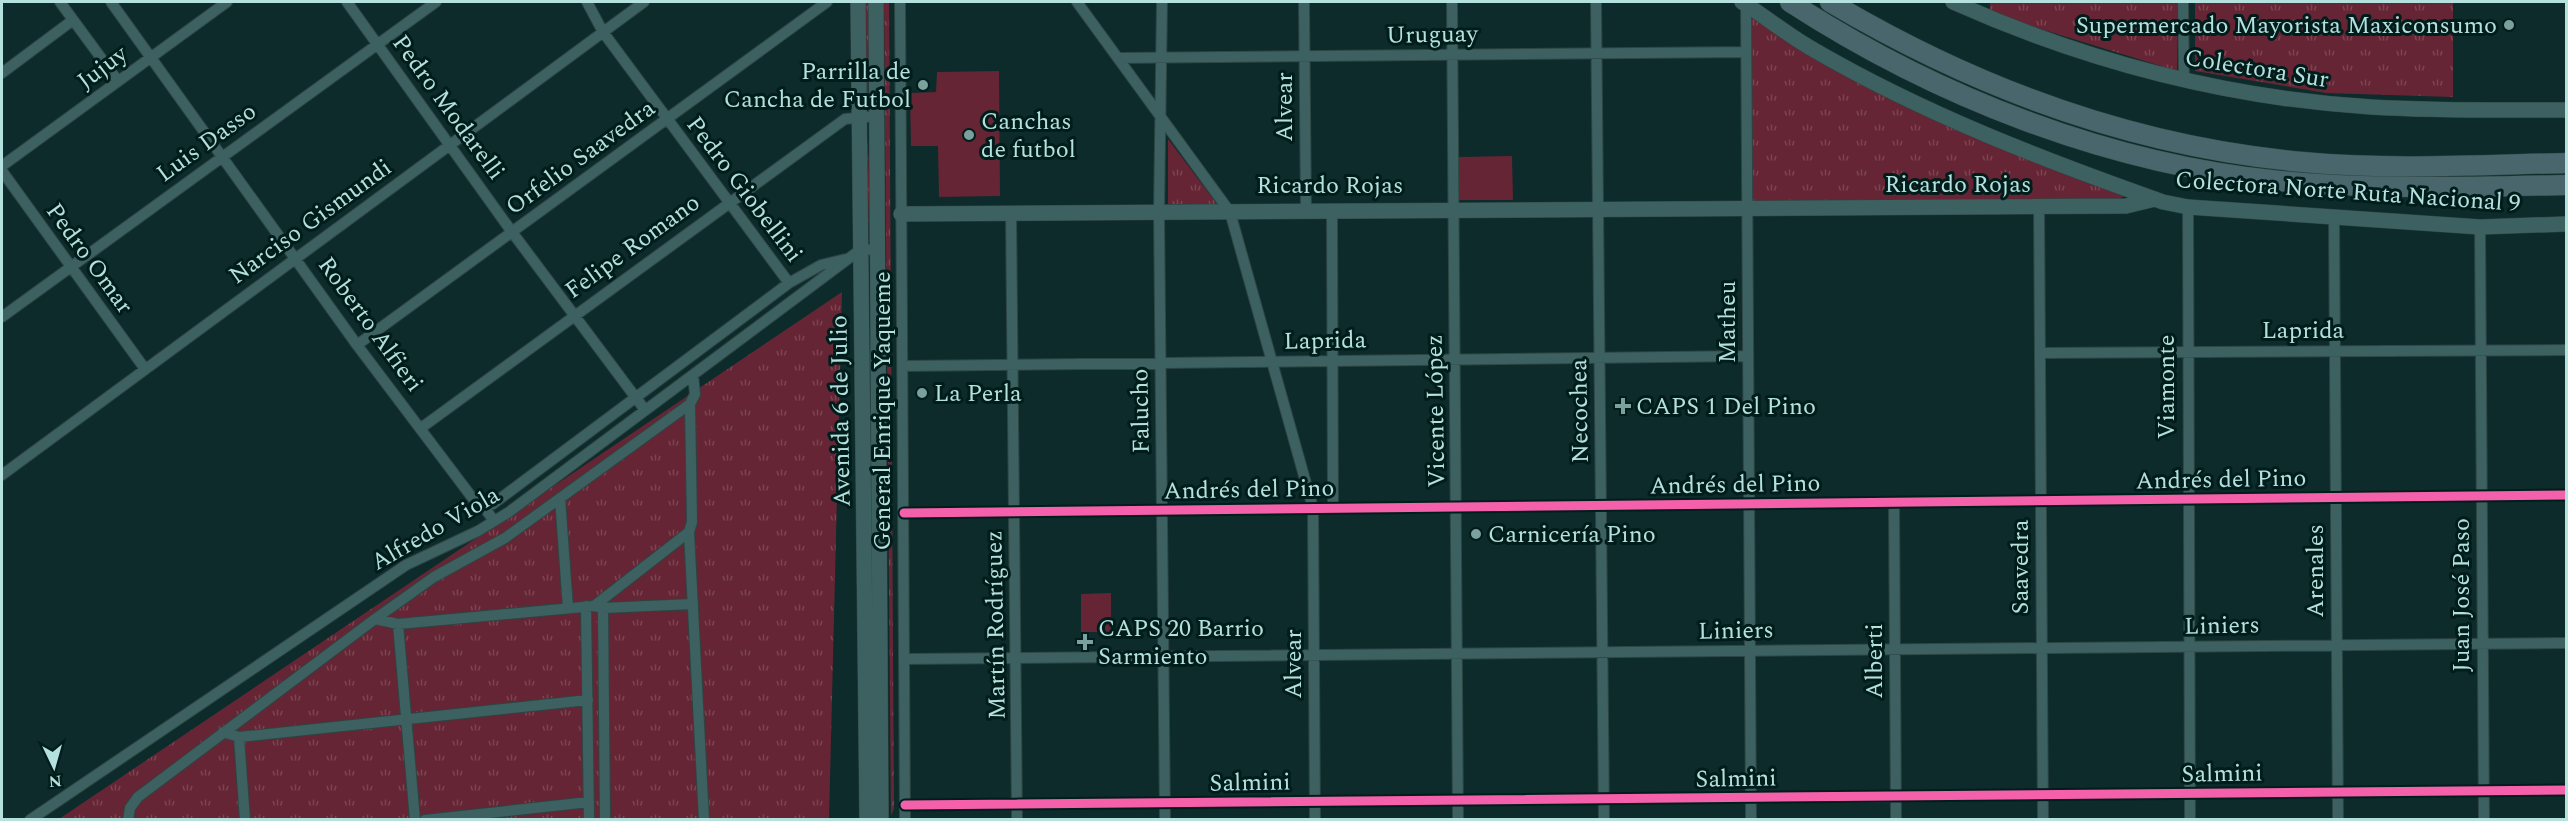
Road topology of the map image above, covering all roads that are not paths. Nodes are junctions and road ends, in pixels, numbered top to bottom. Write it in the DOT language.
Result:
graph roads {
  1 [pos="60,2"];
  2 [pos="227,2"];
  3 [pos="347,2"];
  4 [pos="436,2"];
  5 [pos="587,2"];
  6 [pos="644,2"];
  7 [pos="827,2"];
  8 [pos="858,2"];
  9 [pos="876,2"];
  10 [pos="900,2"];
  11 [pos="1077,2"];
  12 [pos="1162,2"];
  13 [pos="1304,2"];
  14 [pos="1452,2"];
  15 [pos="1596,2"];
  16 [pos="1790,2"];
  17 [pos="1830,2"];
  18 [pos="1953,2"];
  19 [pos="2183,2"];
  20 [pos="115,3"];
  21 [pos="1744,3"];
  22 [pos="812,6"];
  23 [pos="73,20"];
  24 [pos="603,32"];
  25 [pos="378,44"];
  26 [pos="1746,52"];
  27 [pos="1597,53"];
  28 [pos="1453,55"];
  29 [pos="1305,56"];
  30 [pos="151,57"];
  31 [pos="1118,58"];
  32 [pos="1162,58"];
  33 [pos="2,73"];
  34 [pos="2184,80"];
  35 [pos="118,81"];
  36 [pos="2566,110"];
  37 [pos="860,116"];
  38 [pos="877,116"];
  39 [pos="667,119"];
  40 [pos="1162,122"];
  41 [pos="450,144"];
  42 [pos="223,156"];
  43 [pos="2566,163"];
  44 [pos="2,166"];
  45 [pos="2,171"];
  46 [pos="2566,185"];
  47 [pos="2504,186"];
  48 [pos="2566,190"];
  49 [pos="2155,199"];
  50 [pos="728,201"];
  51 [pos="1751,206"];
  52 [pos="2039,206"];
  53 [pos="1598,207"];
  54 [pos="2188,207"];
  55 [pos="1454,208"];
  56 [pos="1229,210"];
  57 [pos="1306,210"];
  58 [pos="1159,211"];
  59 [pos="1332,211"];
  60 [pos="901,213"];
  61 [pos="1011,213"];
  62 [pos="2334,215"];
  63 [pos="2566,224"];
  64 [pos="2480,227"];
  65 [pos="512,232"];
  66 [pos="878,249"];
  67 [pos="855,254"];
  68 [pos="297,258"];
  69 [pos="71,267"];
  70 [pos="789,283"];
  71 [pos="574,314"];
  72 [pos="2,317"];
  73 [pos="357,345"];
  74 [pos="2481,350"];
  75 [pos="2566,350"];
  76 [pos="2335,351"];
  77 [pos="2187,352"];
  78 [pos="2040,353"];
  79 [pos="1748,356"];
  80 [pos="1599,358"];
  81 [pos="1455,359"];
  82 [pos="1333,361"];
  83 [pos="1270,362"];
  84 [pos="1161,363"];
  85 [pos="1012,365"];
  86 [pos="903,366"];
  87 [pos="145,369"];
  88 [pos="693,375"];
  89 [pos="636,398"];
  90 [pos="690,404"];
  91 [pos="645,410"];
  92 [pos="421,428"];
  93 [pos="2,475"];
  94 [pos="2566,495"];
  95 [pos="2482,496"];
  96 [pos="560,498"];
  97 [pos="2336,498"];
  98 [pos="2188,499"];
  99 [pos="2041,501"];
  100 [pos="1894,502"];
  101 [pos="1749,504"];
  102 [pos="1601,505"];
  103 [pos="484,507"];
  104 [pos="1457,507"];
  105 [pos="1313,508"];
  106 [pos="1334,508"];
  107 [pos="1162,510"];
  108 [pos="1014,512"];
  109 [pos="904,513"];
  110 [pos="495,521"];
  111 [pos="689,532"];
  112 [pos="693,604"];
  113 [pos="595,607"];
  114 [pos="568,608"];
  115 [pos="375,619"];
  116 [pos="399,624"];
  117 [pos="2566,642"];
  118 [pos="2482,643"];
  119 [pos="2337,645"];
  120 [pos="2188,646"];
  121 [pos="2042,648"];
  122 [pos="1895,649"];
  123 [pos="1750,651"];
  124 [pos="1602,652"];
  125 [pos="1457,654"];
  126 [pos="1314,656"];
  127 [pos="1163,657"];
  128 [pos="1015,658"];
  129 [pos="905,659"];
  130 [pos="588,700"];
  131 [pos="407,719"];
  132 [pos="223,732"];
  133 [pos="239,737"];
  134 [pos="2566,790"];
  135 [pos="2484,791"];
  136 [pos="2337,792"];
  137 [pos="2189,793"];
  138 [pos="2043,795"];
  139 [pos="1896,796"];
  140 [pos="1751,797"];
  141 [pos="1603,798"];
  142 [pos="1315,800"];
  143 [pos="1458,800"];
  144 [pos="589,802"];
  145 [pos="1165,802"];
  146 [pos="1017,804"];
  147 [pos="905,805"];
  148 [pos="30,819"];
  149 [pos="128,819"];
  150 [pos="245,819"];
  151 [pos="415,819"];
  152 [pos="425,819"];
  153 [pos="589,819"];
  154 [pos="605,819"];
  155 [pos="704,819"];
  156 [pos="867,819"];
  157 [pos="881,819"];
  158 [pos="905,819"];
  159 [pos="1017,819"];
  160 [pos="1165,819"];
  161 [pos="1315,819"];
  162 [pos="1458,819"];
  163 [pos="1604,819"];
  164 [pos="1751,819"];
  165 [pos="1896,819"];
  166 [pos="2043,819"];
  167 [pos="2190,819"];
  168 [pos="2338,819"];
  169 [pos="2484,819"];
  1 -- 23 [label="street"];
  2 -- 30 [label="street, Jujuy"];
  3 -- 25 [label="street, Pedro Modarelli"];
  4 -- 25 [label="street, Luis Dasso"];
  5 -- 24 [label="street, Pedro Giobellini"];
  6 -- 24 [label="street, Narciso Gismundi"];
  7 -- 22 [label="street, Orfelio Saavedra"];
  8 -- 37 [label="street, Avenida 6 de Julio"];
  9 -- 38 [label="street, Avenida 6 de Julio"];
  10 -- 60 [label="street, General Enrique Yaqueme"];
  11 -- 31 [label="street"];
  12 -- 32 [label="street, Falucho"];
  13 -- 29 [label="street, Alvear"];
  14 -- 28 [label="street, Vicente López"];
  15 -- 27 [label="street, Necochea"];
  16 -- 47 [label="highway"];
  17 -- 43 [label="highway"];
  18 -- 34 [label="street, Colectora Sur"];
  19 -- 34 [label="street"];
  20 -- 30 [label="street, Roberto Alfieri"];
  21 -- 26 [label="street, Matheu"];
  21 -- 49 [label="street, Colectora Norte Ruta Nacional 9"];
  22 -- 39 [label="street, Orfelio Saavedra"];
  23 -- 33 [label="street"];
  23 -- 35 [label="street"];
  24 -- 39 [label="street, Pedro Giobellini"];
  24 -- 41 [label="street, Narciso Gismundi"];
  25 -- 41 [label="street, Pedro Modarelli"];
  25 -- 42 [label="street, Luis Dasso"];
  26 -- 27 [label="street, Uruguay"];
  26 -- 51 [label="street, Matheu"];
  27 -- 28 [label="street, Uruguay"];
  27 -- 53 [label="street, Necochea"];
  28 -- 29 [label="street, Uruguay"];
  28 -- 55 [label="street, Vicente López"];
  29 -- 32 [label="street, Uruguay"];
  29 -- 57 [label="street, Alvear"];
  30 -- 35 [label="street, Jujuy"];
  30 -- 42 [label="street, Roberto Alfieri"];
  31 -- 32 [label="street, Uruguay"];
  31 -- 40 [label="street"];
  32 -- 40 [label="street, Falucho"];
  34 -- 36 [label="street, Colectora Sur"];
  35 -- 44 [label="street, Jujuy"];
  37 -- 38 [label="street, Felipe Romano"];
  37 -- 50 [label="street, Felipe Romano"];
  37 -- 67 [label="street, Avenida 6 de Julio"];
  38 -- 66 [label="street, Avenida 6 de Julio"];
  39 -- 50 [label="street, Pedro Giobellini"];
  39 -- 65 [label="street, Orfelio Saavedra"];
  40 -- 56 [label="street"];
  40 -- 58 [label="street, Falucho"];
  41 -- 65 [label="street, Pedro Modarelli"];
  41 -- 68 [label="street, Narciso Gismundi"];
  42 -- 68 [label="street, Roberto Alfieri"];
  42 -- 69 [label="street, Luis Dasso"];
  45 -- 69 [label="street, Pedro Omar"];
  46 -- 47 [label="highway"];
  47 -- 48 [label="highway"];
  49 -- 52 [label="street, Ricardo Rojas"];
  49 -- 54 [label="street, Colectora Norte Ruta Nacional 9"];
  50 -- 70 [label="street, Pedro Giobellini"];
  50 -- 71 [label="street, Felipe Romano"];
  51 -- 52 [label="street, Ricardo Rojas"];
  51 -- 53 [label="street, Ricardo Rojas"];
  51 -- 79 [label="street, Matheu"];
  52 -- 78 [label="street, Saavedra"];
  53 -- 55 [label="street, Ricardo Rojas"];
  53 -- 80 [label="street, Necochea"];
  54 -- 62 [label="street, Colectora Norte Ruta Nacional 9"];
  54 -- 77 [label="street, Viamonte"];
  55 -- 57 [label="street, Ricardo Rojas"];
  55 -- 59 [label="street, Ricardo Rojas"];
  55 -- 81 [label="street, Vicente López"];
  56 -- 57 [label="street, Ricardo Rojas"];
  56 -- 58 [label="street, Ricardo Rojas"];
  56 -- 83 [label="street, Alvear"];
  57 -- 59 [label="street, Ricardo Rojas"];
  58 -- 60 [label="street, Ricardo Rojas"];
  58 -- 61 [label="street, Ricardo Rojas"];
  58 -- 84 [label="street, Falucho"];
  59 -- 82 [label="street"];
  60 -- 61 [label="street, Ricardo Rojas"];
  60 -- 86 [label="street, General Enrique Yaqueme"];
  61 -- 85 [label="street, Martín Rodríguez"];
  62 -- 64 [label="street, Colectora Norte Ruta Nacional 9"];
  62 -- 76 [label="street, Arenales"];
  63 -- 64 [label="street, Colectora Norte Ruta Nacional 9"];
  64 -- 74 [label="street, Juan José Paso"];
  65 -- 71 [label="street, Pedro Modarelli"];
  65 -- 73 [label="street, Orfelio Saavedra"];
  66 -- 67 [label="street, Alfredo Viola"];
  66 -- 157 [label="street, Avenida 6 de Julio"];
  67 -- 70 [label="street, Alfredo Viola"];
  67 -- 88 [label="street, Alfredo Viola"];
  67 -- 156 [label="street, Avenida 6 de Julio"];
  68 -- 73 [label="street, Roberto Alfieri"];
  68 -- 87 [label="street, Narciso Gismundi"];
  69 -- 72 [label="street, Luis Dasso"];
  69 -- 87 [label="street, Pedro Omar"];
  70 -- 89 [label="street, Alfredo Viola"];
  71 -- 89 [label="street, Pedro Modarelli"];
  71 -- 92 [label="street, Felipe Romano"];
  73 -- 92 [label="street, Roberto Alfieri"];
  74 -- 75 [label="street, Laprida"];
  74 -- 76 [label="street, Laprida"];
  74 -- 95 [label="street, Juan José Paso"];
  76 -- 77 [label="street, Laprida"];
  76 -- 97 [label="street, Arenales"];
  77 -- 78 [label="street, Laprida"];
  77 -- 98 [label="street, Viamonte"];
  78 -- 99 [label="street, Saavedra"];
  79 -- 80 [label="street, Laprida"];
  79 -- 101 [label="street, Matheu"];
  80 -- 81 [label="street, Laprida"];
  80 -- 102 [label="street, Necochea"];
  81 -- 82 [label="street, Laprida"];
  81 -- 104 [label="street, Vicente López"];
  82 -- 83 [label="street, Laprida"];
  82 -- 106 [label="street"];
  83 -- 84 [label="street, Laprida"];
  83 -- 105 [label="street, Alvear"];
  84 -- 85 [label="street, Laprida"];
  84 -- 107 [label="street, Falucho"];
  85 -- 86 [label="street, Laprida"];
  85 -- 108 [label="street, Martín Rodríguez"];
  86 -- 109 [label="street, General Enrique Yaqueme"];
  87 -- 93 [label="street, Narciso Gismundi"];
  88 -- 90 [label="street"];
  88 -- 91 [label="street, Alfredo Viola"];
  89 -- 91 [label="street, Pedro Modarelli"];
  89 -- 103 [label="street, Alfredo Viola"];
  90 -- 96 [label="street"];
  90 -- 111 [label="street"];
  91 -- 110 [label="street, Alfredo Viola"];
  92 -- 103 [label="street, Roberto Alfieri"];
  94 -- 95 [label="street, Andrés del Pino"];
  95 -- 97 [label="street, Andrés del Pino"];
  95 -- 118 [label="street, Juan José Paso"];
  96 -- 114 [label="street"];
  96 -- 115 [label="street"];
  97 -- 98 [label="street, Andrés del Pino"];
  97 -- 119 [label="street, Arenales"];
  98 -- 99 [label="street, Andrés del Pino"];
  98 -- 120 [label="street, Viamonte"];
  99 -- 100 [label="street, Andrés del Pino"];
  99 -- 121 [label="street, Saavedra"];
  100 -- 101 [label="street, Andrés del Pino"];
  100 -- 122 [label="street, Alberti"];
  101 -- 102 [label="street, Andrés del Pino"];
  101 -- 123 [label="street, Matheu"];
  102 -- 104 [label="street, Andrés del Pino"];
  102 -- 124 [label="street, Necochea"];
  103 -- 110 [label="street, Roberto Alfieri"];
  104 -- 106 [label="street, Andrés del Pino"];
  104 -- 125 [label="street, Vicente López"];
  105 -- 106 [label="street, Andrés del Pino"];
  105 -- 107 [label="street, Andrés del Pino"];
  105 -- 126 [label="street, Alvear"];
  107 -- 108 [label="street, Andrés del Pino"];
  107 -- 127 [label="street, Falucho"];
  108 -- 109 [label="street, Andrés del Pino"];
  108 -- 128 [label="street, Martín Rodríguez"];
  109 -- 129 [label="street, General Enrique Yaqueme"];
  110 -- 148 [label="street, Alfredo Viola"];
  111 -- 112 [label="street"];
  111 -- 113 [label="street"];
  112 -- 113 [label="street"];
  112 -- 155 [label="street"];
  113 -- 114 [label="street"];
  113 -- 130 [label="street"];
  113 -- 154 [label="street"];
  114 -- 116 [label="street"];
  115 -- 116 [label="street"];
  115 -- 132 [label="street"];
  116 -- 131 [label="street"];
  117 -- 118 [label="street, Liniers"];
  118 -- 119 [label="street, Liniers"];
  118 -- 135 [label="street, Juan José Paso"];
  119 -- 120 [label="street, Liniers"];
  119 -- 136 [label="street, Arenales"];
  120 -- 121 [label="street, Liniers"];
  120 -- 137 [label="street, Viamonte"];
  121 -- 122 [label="street, Liniers"];
  121 -- 138 [label="street, Saavedra"];
  122 -- 123 [label="street, Liniers"];
  122 -- 139 [label="street, Alberti"];
  123 -- 124 [label="street, Liniers"];
  123 -- 140 [label="street, Matheu"];
  124 -- 125 [label="street, Liniers"];
  124 -- 141 [label="street, Necochea"];
  125 -- 126 [label="street, Liniers"];
  125 -- 143 [label="street, Vicente López"];
  126 -- 127 [label="street, Liniers"];
  126 -- 142 [label="street, Alvear"];
  127 -- 128 [label="street, Liniers"];
  127 -- 145 [label="street, Falucho"];
  128 -- 129 [label="street, Liniers"];
  128 -- 146 [label="street, Martín Rodríguez"];
  129 -- 147 [label="street, General Enrique Yaqueme"];
  130 -- 131 [label="street"];
  130 -- 144 [label="street"];
  131 -- 133 [label="street"];
  131 -- 151 [label="street"];
  132 -- 133 [label="street"];
  132 -- 149 [label="street"];
  133 -- 150 [label="street"];
  134 -- 135 [label="street, Salmini"];
  135 -- 136 [label="street, Salmini"];
  135 -- 169 [label="street, Juan José Paso"];
  136 -- 137 [label="street, Salmini"];
  136 -- 168 [label="street, Arenales"];
  137 -- 138 [label="street, Salmini"];
  137 -- 167 [label="street, Viamonte"];
  138 -- 139 [label="street, Salmini"];
  138 -- 166 [label="street, Saavedra"];
  139 -- 140 [label="street, Salmini"];
  139 -- 165 [label="street, Alberti"];
  140 -- 141 [label="street, Salmini"];
  140 -- 164 [label="street, Matheu"];
  141 -- 143 [label="street, Salmini"];
  141 -- 163 [label="street, Necochea"];
  142 -- 143 [label="street, Salmini"];
  142 -- 145 [label="street, Salmini"];
  142 -- 161 [label="street, Alvear"];
  143 -- 162 [label="street, Vicente López"];
  144 -- 152 [label="street"];
  144 -- 153 [label="street"];
  145 -- 146 [label="street, Salmini"];
  145 -- 160 [label="street, Falucho"];
  146 -- 147 [label="street, Salmini"];
  146 -- 159 [label="street, Martín Rodríguez"];
  147 -- 158 [label="street, General Enrique Yaqueme"];
}
